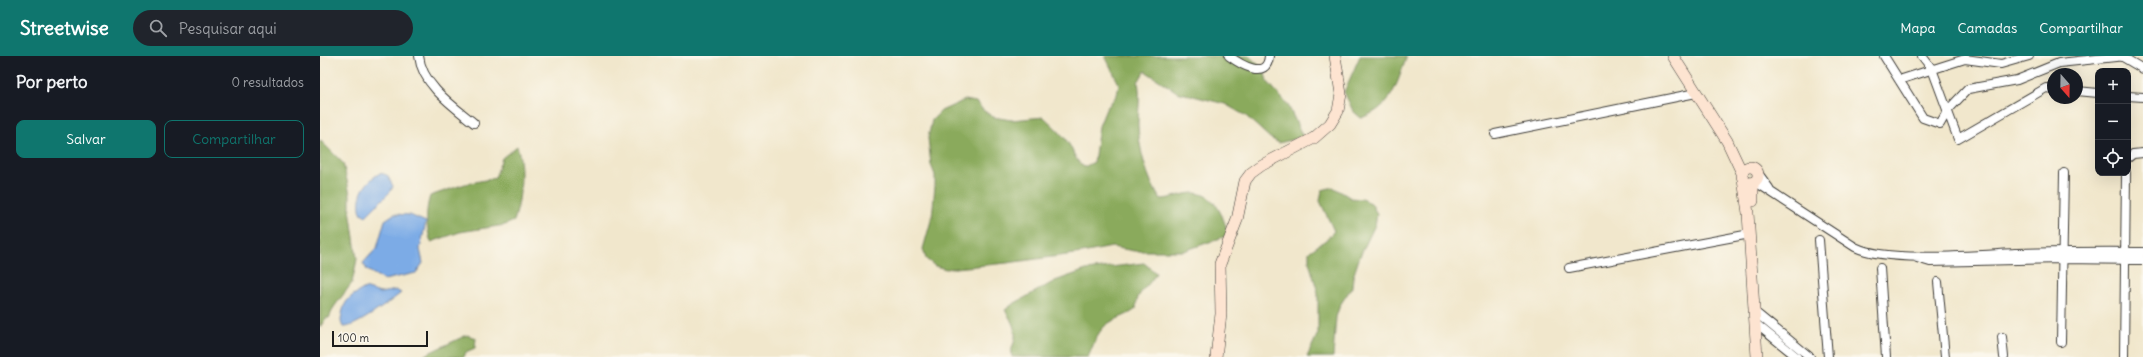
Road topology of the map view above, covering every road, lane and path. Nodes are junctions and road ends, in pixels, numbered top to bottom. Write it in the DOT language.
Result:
graph roads {
  1 [pos="419,56"];
  2 [pos="1230,56"];
  3 [pos="1269,56"];
  4 [pos="1335,56"];
  5 [pos="1673,56"];
  6 [pos="1884,56"];
  7 [pos="1922,56"];
  8 [pos="2030,56"];
  9 [pos="2121,56"];
  10 [pos="2125,56"];
  11 [pos="1932,69"];
  12 [pos="2143,69"];
  13 [pos="1899,80"];
  14 [pos="2047,88"];
  15 [pos="2083,92"];
  16 [pos="1696,93"];
  17 [pos="2095,93"];
  18 [pos="2131,96"];
  19 [pos="2143,97"];
  20 [pos="1948,110"];
  21 [pos="474,123"];
  22 [pos="1495,134"];
  23 [pos="2143,153"];
  24 [pos="2131,156"];
  25 [pos="2064,172"];
  26 [pos="1750,176"];
  27 [pos="2126,176"];
  28 [pos="1750,234"];
  29 [pos="1818,240"];
  30 [pos="2143,252"];
  31 [pos="2063,255"];
  32 [pos="2126,256"];
  33 [pos="2143,260"];
  34 [pos="1569,268"];
  35 [pos="1880,268"];
  36 [pos="1938,282"];
  37 [pos="1758,320"];
  38 [pos="2002,337"];
  39 [pos="2060,342"];
  40 [pos="1798,355"];
  41 [pos="1216,357"];
  42 [pos="1757,357"];
  43 [pos="1762,357"];
  44 [pos="1810,357"];
  45 [pos="1828,357"];
  46 [pos="1886,357"];
  47 [pos="1945,357"];
  48 [pos="2004,357"];
  49 [pos="2124,357"];
  1 -- 21 [label="street"];
  2 -- 3 [label="street"];
  4 -- 41 [label="street"];
  5 -- 16 [label="street"];
  6 -- 13 [label="street"];
  7 -- 11 [label="street"];
  8 -- 11 [label="street"];
  9 -- 10 [label="street"];
  10 -- 12 [label="street"];
  10 -- 20 [label="street"];
  11 -- 13 [label="street"];
  11 -- 20 [label="street"];
  13 -- 20 [label="street"];
  14 -- 20 [label="street"];
  15 -- 17 [label="street"];
  16 -- 22 [label="street"];
  16 -- 26 [label="street"];
  18 -- 19 [label="street"];
  23 -- 24 [label="street"];
  25 -- 31 [label="street"];
  26 -- 28 [label="street"];
  26 -- 31 [label="street"];
  26 -- 37 [label="street"];
  27 -- 32 [label="street"];
  28 -- 34 [label="street"];
  28 -- 37 [label="street"];
  29 -- 45 [label="street"];
  30 -- 32 [label="street"];
  31 -- 32 [label="street"];
  31 -- 39 [label="street"];
  32 -- 33 [label="street"];
  32 -- 49 [label="street"];
  35 -- 46 [label="street"];
  36 -- 47 [label="street"];
  37 -- 40 [label="street"];
  37 -- 42 [label="street"];
  37 -- 43 [label="street"];
  38 -- 48 [label="street"];
  40 -- 44 [label="street"];
}
